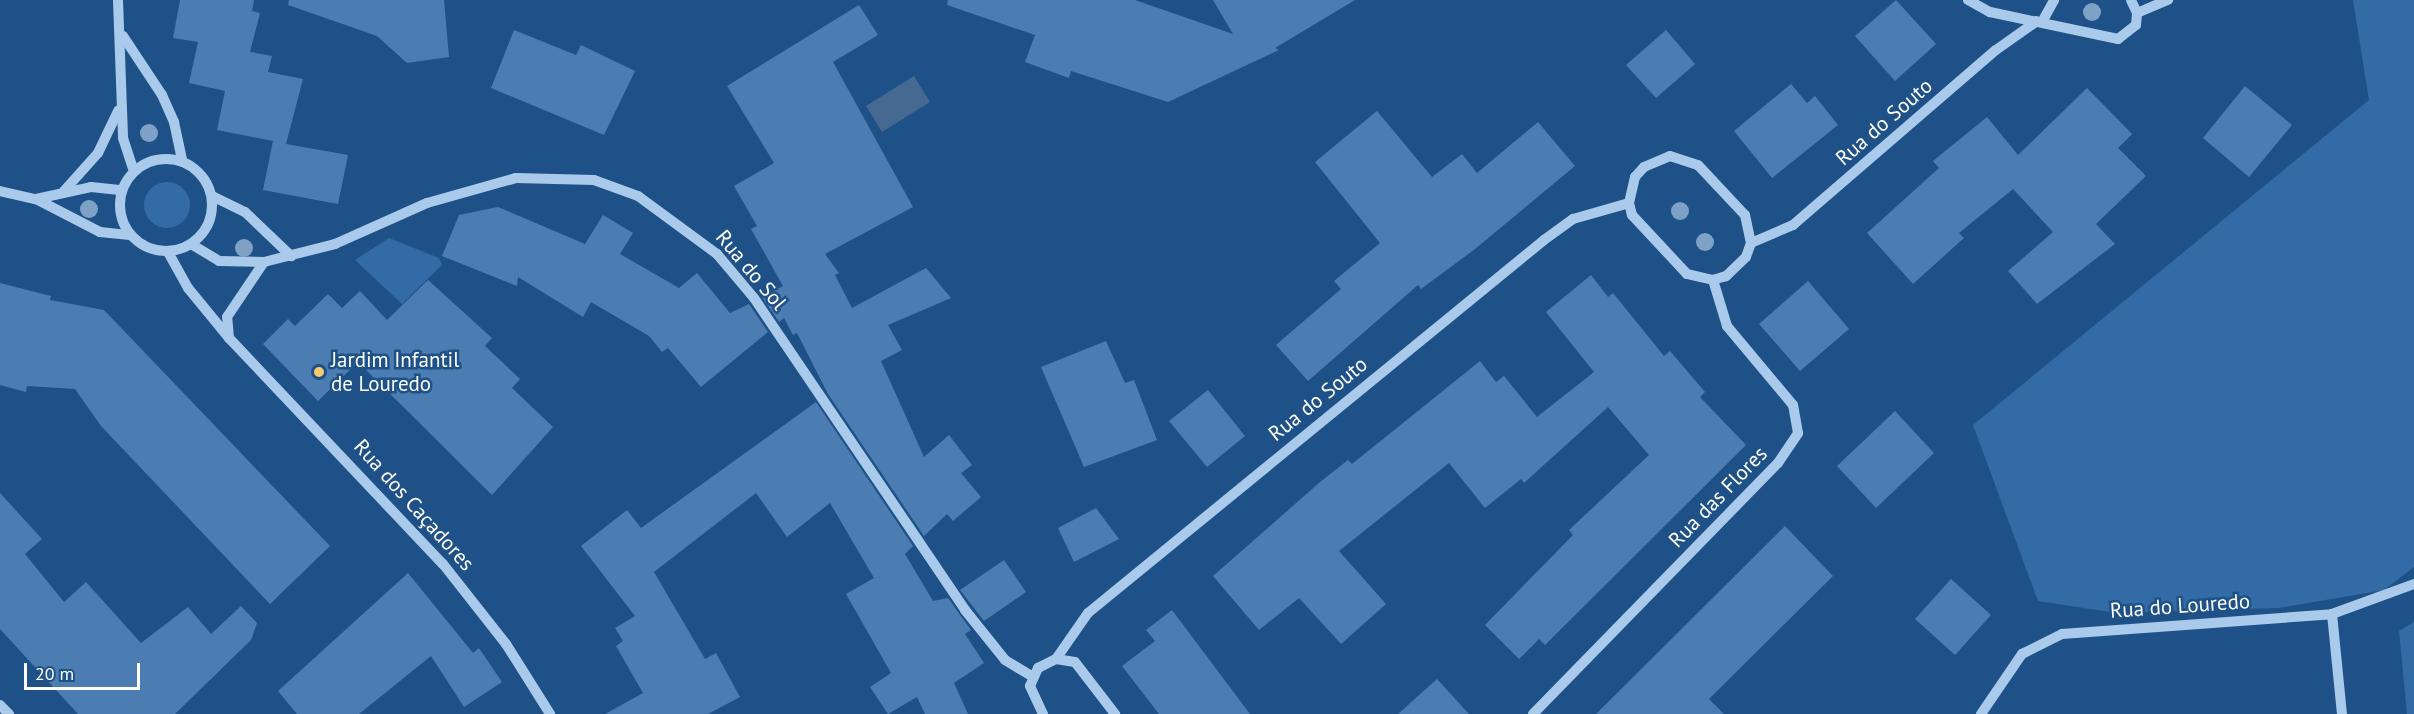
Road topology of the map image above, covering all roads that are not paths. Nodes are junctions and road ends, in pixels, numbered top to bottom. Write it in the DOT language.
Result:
graph roads {
  1 [pos="118,0"];
  2 [pos="1968,0"];
  3 [pos="2054,0"];
  4 [pos="2131,0"];
  5 [pos="2168,0"];
  6 [pos="2137,13"];
  7 [pos="2039,22"];
  8 [pos="122,36"];
  9 [pos="120,105"];
  10 [pos="182,161"];
  11 [pos="134,171"];
  12 [pos="122,190"];
  13 [pos="0,191"];
  14 [pos="64,191"];
  15 [pos="212,196"];
  16 [pos="36,199"];
  17 [pos="1629,203"];
  18 [pos="130,235"];
  19 [pos="1751,243"];
  20 [pos="191,244"];
  21 [pos="168,252"];
  22 [pos="291,256"];
  23 [pos="264,262"];
  24 [pos="1713,280"];
  25 [pos="229,338"];
  26 [pos="2414,584"];
  27 [pos="2332,614"];
  28 [pos="1056,659"];
  29 [pos="1033,676"];
  30 [pos="0,705"];
  31 [pos="9,714"];
  32 [pos="550,714"];
  33 [pos="1043,714"];
  34 [pos="1115,714"];
  35 [pos="1533,714"];
  36 [pos="1981,714"];
  37 [pos="2342,714"];
  1 -- 8 [label="street"];
  2 -- 7 [label="street"];
  3 -- 7 [label="street, Rua do Souto"];
  4 -- 6 [label="street"];
  5 -- 6 [label="street"];
  6 -- 7 [label="street"];
  7 -- 19 [label="street, Rua do Souto"];
  8 -- 9 [label="street"];
  8 -- 10 [label="street"];
  9 -- 11 [label="street"];
  9 -- 14 [label="street"];
  10 -- 11 [label="street"];
  10 -- 15 [label="street"];
  11 -- 12 [label="street"];
  12 -- 14 [label="street"];
  12 -- 18 [label="street"];
  13 -- 16 [label="street"];
  14 -- 16 [label="street"];
  15 -- 20 [label="street"];
  15 -- 22 [label="street"];
  16 -- 18 [label="street"];
  17 -- 19 [label="street"];
  17 -- 24 [label="street"];
  17 -- 28 [label="street, Rua do Souto"];
  18 -- 21 [label="street"];
  19 -- 24 [label="street"];
  20 -- 21 [label="street"];
  20 -- 23 [label="street, Rua do Sol"];
  21 -- 25 [label="street, Rua dos Caçadores"];
  22 -- 23 [label="street, Rua do Sol"];
  22 -- 29 [label="street, Rua do Sol"];
  23 -- 25 [label="street"];
  24 -- 35 [label="street, Rua das Flores"];
  25 -- 32 [label="street, Rua dos Caçadores"];
  26 -- 27 [label="street, Rua do Louredo"];
  27 -- 36 [label="street, Rua do Louredo"];
  27 -- 37 [label="street"];
  28 -- 29 [label="street"];
  28 -- 34 [label="street"];
  29 -- 33 [label="street"];
  30 -- 31 [label="street"];
}
